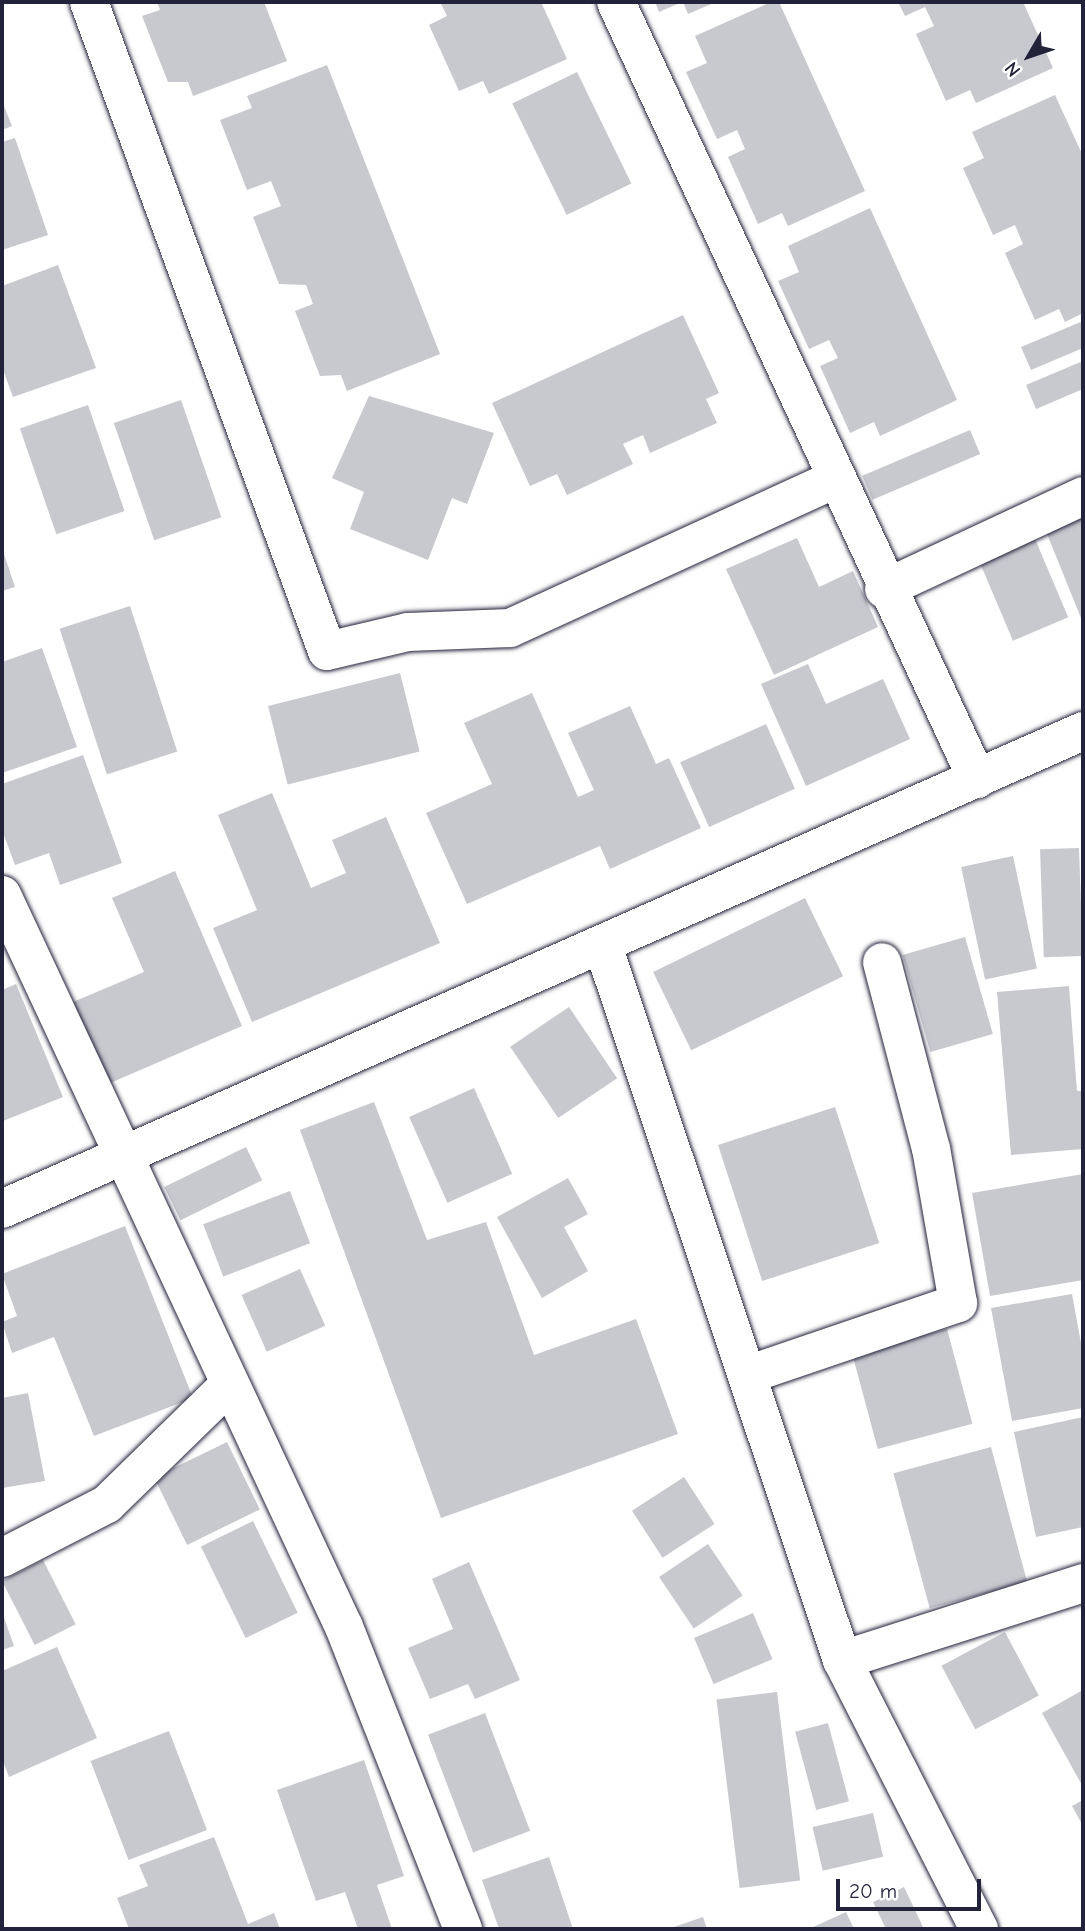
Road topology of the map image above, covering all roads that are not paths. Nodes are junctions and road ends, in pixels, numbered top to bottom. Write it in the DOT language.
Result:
graph roads {
  1 [pos="89,2"];
  2 [pos="616,2"];
  3 [pos="835,479"];
  4 [pos="1083,496"];
  5 [pos="884,589"];
  6 [pos="1083,730"];
  7 [pos="977,779"];
  8 [pos="2,895"];
  9 [pos="603,946"];
  10 [pos="882,962"];
  11 [pos="122,1153"];
  12 [pos="2,1209"];
  13 [pos="747,1375"];
  14 [pos="229,1385"];
  15 [pos="2,1558"];
  16 [pos="1083,1583"];
  17 [pos="842,1660"];
  18 [pos="463,1929"];
  19 [pos="979,1929"];
  1 -- 3 [label="street"];
  2 -- 3 [label="street"];
  3 -- 5 [label="street"];
  4 -- 5 [label="street"];
  5 -- 7 [label="street"];
  6 -- 7 [label="street"];
  7 -- 9 [label="street"];
  8 -- 11 [label="street"];
  9 -- 11 [label="street"];
  9 -- 13 [label="street"];
  10 -- 13 [label="street"];
  11 -- 12 [label="street"];
  11 -- 14 [label="street"];
  13 -- 17 [label="street"];
  14 -- 15 [label="street"];
  14 -- 18 [label="street"];
  16 -- 17 [label="street"];
  17 -- 19 [label="street"];
}
